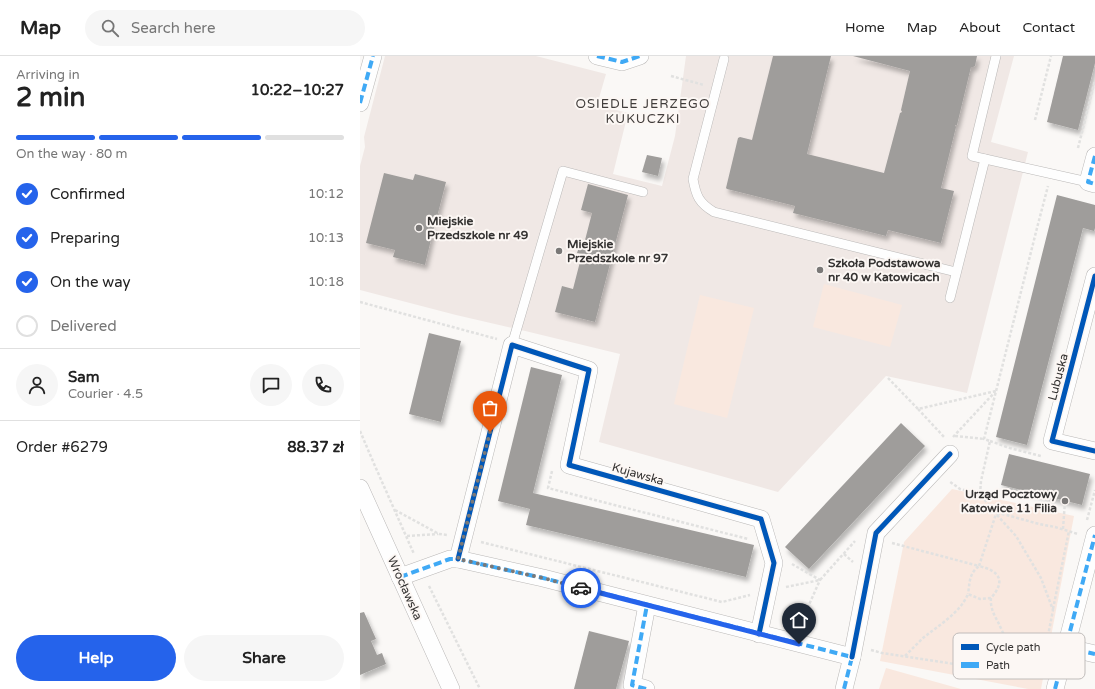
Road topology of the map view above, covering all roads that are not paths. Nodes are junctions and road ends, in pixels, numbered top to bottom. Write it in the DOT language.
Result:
graph roads {
  1 [pos="373,56"];
  2 [pos="597,56"];
  3 [pos="640,56"];
  4 [pos="996,56"];
  5 [pos="724,59"];
  6 [pos="360,103"];
  7 [pos="1095,156"];
  8 [pos="985,159"];
  9 [pos="1092,183"];
  10 [pos="643,192"];
  11 [pos="956,272"];
  12 [pos="1095,276"];
  13 [pos="950,298"];
  14 [pos="506,342"];
  15 [pos="950,445"];
  16 [pos="1095,451"];
  17 [pos="360,488"];
  18 [pos="1089,535"];
  19 [pos="458,559"];
  20 [pos="400,578"];
  21 [pos="647,605"];
  22 [pos="1068,633"];
  23 [pos="759,634"];
  24 [pos="853,652"];
  25 [pos="1085,652"];
  26 [pos="1095,654"];
  27 [pos="451,689"];
  28 [pos="646,689"];
  29 [pos="844,689"];
  1 -- 6 [label="street"];
  2 -- 3 [label="street"];
  4 -- 8 [label="lane"];
  5 -- 11 [label="lane"];
  7 -- 9 [label="street"];
  8 -- 9 [label="lane"];
  8 -- 11 [label="lane"];
  10 -- 14 [label="lane"];
  11 -- 13 [label="lane"];
  12 -- 16 [label="street, Lubuska"];
  14 -- 19 [label="street"];
  14 -- 23 [label="street, Kujawska"];
  15 -- 24 [label="street"];
  17 -- 20 [label="street, Wrocławska"];
  18 -- 22 [label="street"];
  19 -- 20 [label="street"];
  19 -- 21 [label="street"];
  20 -- 27 [label="street, Wrocławska"];
  21 -- 23 [label="street"];
  21 -- 28 [label="street"];
  23 -- 24 [label="street"];
  24 -- 29 [label="street"];
  25 -- 26 [label="street"];
}
